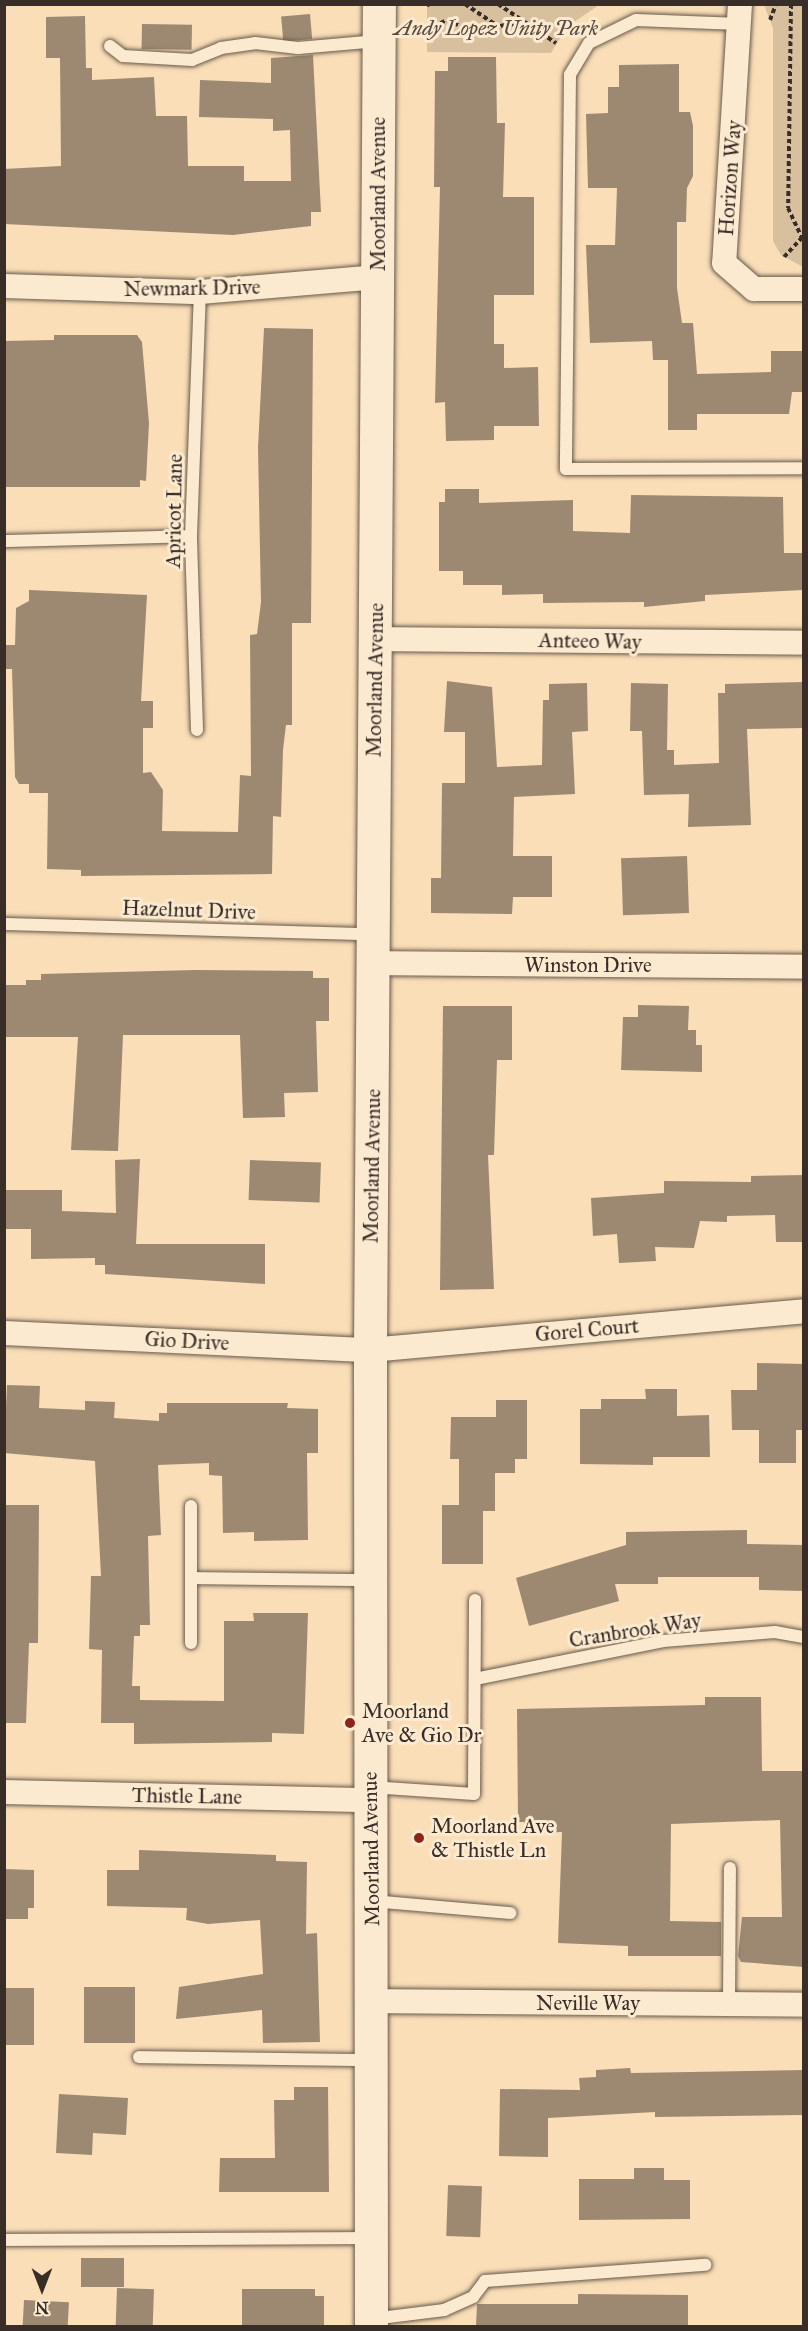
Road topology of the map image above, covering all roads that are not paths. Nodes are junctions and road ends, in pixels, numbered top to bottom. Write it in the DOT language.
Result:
graph roads {
  1 [pos="379,4"];
  2 [pos="740,14"];
  3 [pos="379,40"];
  4 [pos="110,46"];
  5 [pos="378,277"];
  6 [pos="4,286"];
  7 [pos="804,289"];
  8 [pos="200,292"];
  9 [pos="804,468"];
  10 [pos="190,536"];
  11 [pos="4,541"];
  12 [pos="376,639"];
  13 [pos="804,643"];
  14 [pos="197,730"];
  15 [pos="4,924"];
  16 [pos="373,949"];
  17 [pos="804,967"];
  18 [pos="804,1311"];
  19 [pos="4,1333"];
  20 [pos="370,1350"];
  21 [pos="190,1506"];
  22 [pos="192,1578"];
  23 [pos="370,1580"];
  24 [pos="475,1600"];
  25 [pos="804,1637"];
  26 [pos="191,1643"];
  27 [pos="475,1679"];
  28 [pos="4,1792"];
  29 [pos="370,1794"];
  30 [pos="730,1868"];
  31 [pos="371,1901"];
  32 [pos="510,1913"];
  33 [pos="373,2001"];
  34 [pos="729,2004"];
  35 [pos="804,2005"];
  36 [pos="139,2057"];
  37 [pos="372,2060"];
  38 [pos="371,2238"];
  39 [pos="4,2240"];
  40 [pos="705,2265"];
  41 [pos="371,2323"];
  1 -- 3 [label="street, Moorland Avenue"];
  2 -- 7 [label="street, Horizon Way"];
  2 -- 9 [label="lane"];
  3 -- 4 [label="lane"];
  3 -- 5 [label="street, Moorland Avenue"];
  5 -- 8 [label="street, Newmark Drive"];
  5 -- 12 [label="street, Moorland Avenue"];
  6 -- 8 [label="street, Newmark Drive"];
  8 -- 10 [label="lane, Apricot Lane"];
  10 -- 11 [label="lane"];
  10 -- 14 [label="lane, Apricot Lane"];
  12 -- 13 [label="street, Anteeo Way"];
  12 -- 16 [label="street, Moorland Avenue"];
  15 -- 16 [label="lane, Hazelnut Drive"];
  16 -- 17 [label="street, Winston Drive"];
  16 -- 20 [label="street, Moorland Avenue"];
  18 -- 20 [label="street, Gorel Court"];
  19 -- 20 [label="street, Gio Drive"];
  20 -- 23 [label="street, Moorland Avenue"];
  21 -- 22 [label="lane"];
  22 -- 23 [label="lane"];
  22 -- 26 [label="lane"];
  23 -- 29 [label="street, Moorland Avenue"];
  24 -- 27 [label="lane"];
  25 -- 27 [label="lane, Cranbrook Way"];
  27 -- 29 [label="lane"];
  28 -- 29 [label="street, Thistle Lane"];
  29 -- 31 [label="street, Moorland Avenue"];
  30 -- 34 [label="lane"];
  31 -- 32 [label="lane"];
  31 -- 33 [label="street, Moorland Avenue"];
  33 -- 34 [label="street, Neville Way"];
  33 -- 37 [label="street, Moorland Avenue"];
  34 -- 35 [label="street, Neville Way"];
  36 -- 37 [label="lane"];
  37 -- 38 [label="street, Moorland Avenue"];
  38 -- 39 [label="lane"];
  38 -- 41 [label="street, Moorland Avenue"];
  40 -- 41 [label="lane"];
}
